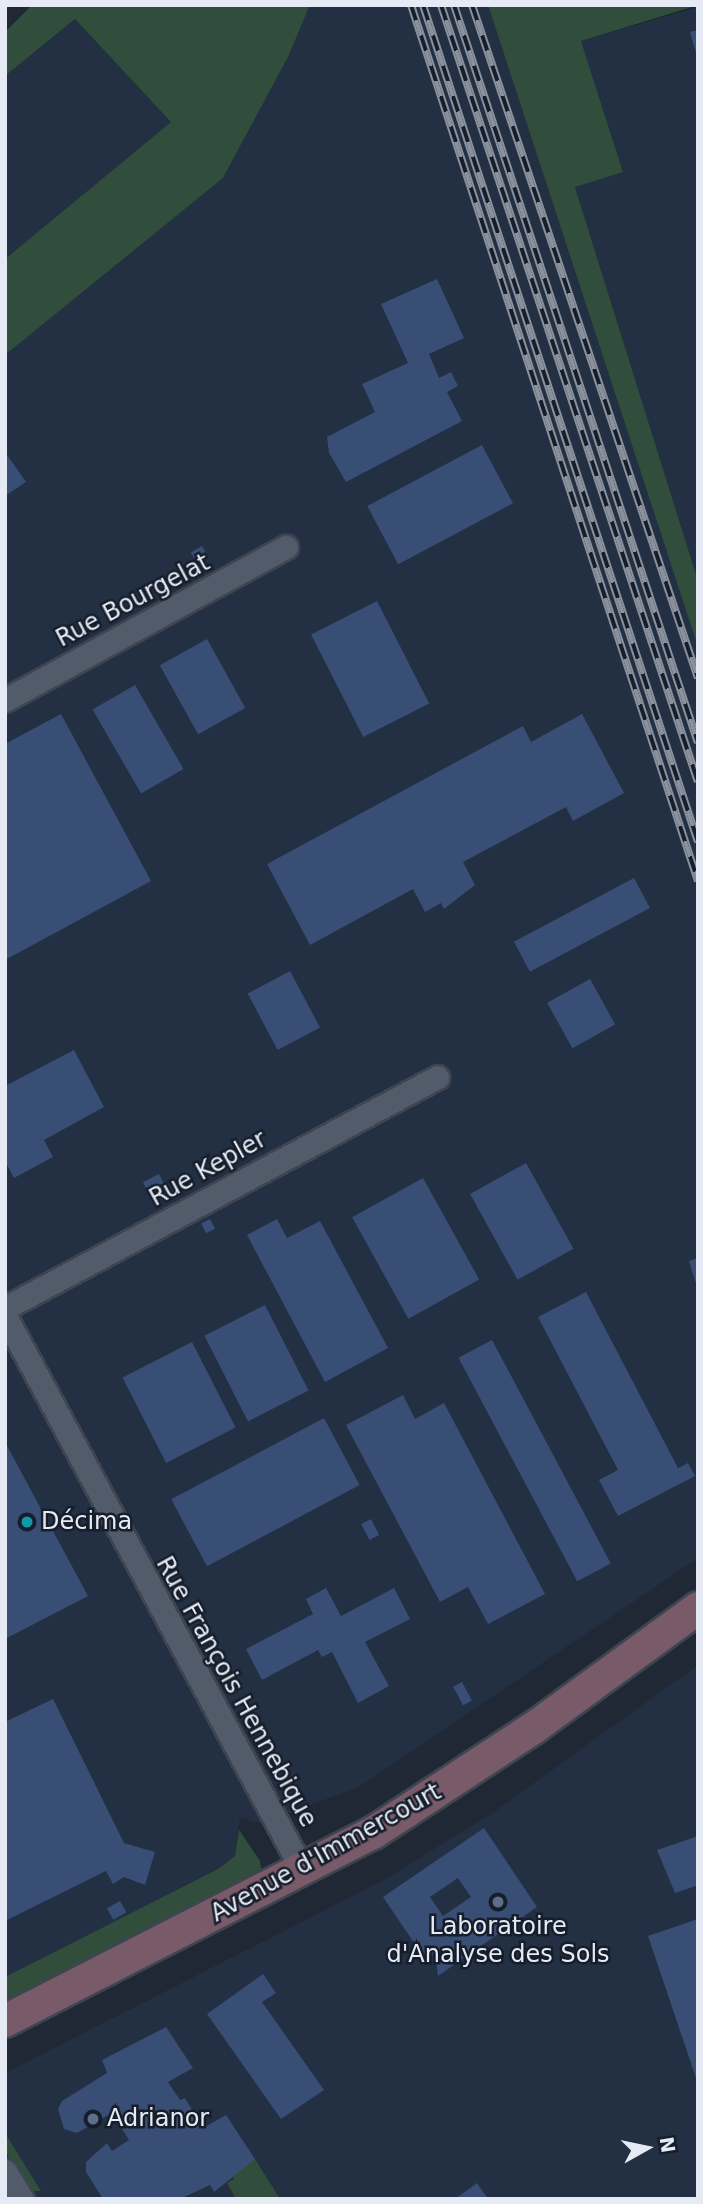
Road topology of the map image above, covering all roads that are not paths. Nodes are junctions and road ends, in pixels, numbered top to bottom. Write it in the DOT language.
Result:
graph roads {
  1 [pos="286,547"];
  2 [pos="5,700"];
  3 [pos="437,1077"];
  4 [pos="5,1308"];
  5 [pos="5,1315"];
  6 [pos="698,1608"];
  7 [pos="303,1871"];
  8 [pos="5,2021"];
  9 [pos="5,2171"];
  10 [pos="22,2199"];
  1 -- 2 [label="street, Rue Bourgelat"];
  3 -- 4 [label="street, Rue Kepler"];
  5 -- 7 [label="street, Rue François Hennebique"];
  6 -- 7 [label="main road, Avenue d'Immercourt"];
  7 -- 8 [label="main road, Avenue d'Immercourt"];
  9 -- 10 [label="street"];
}
